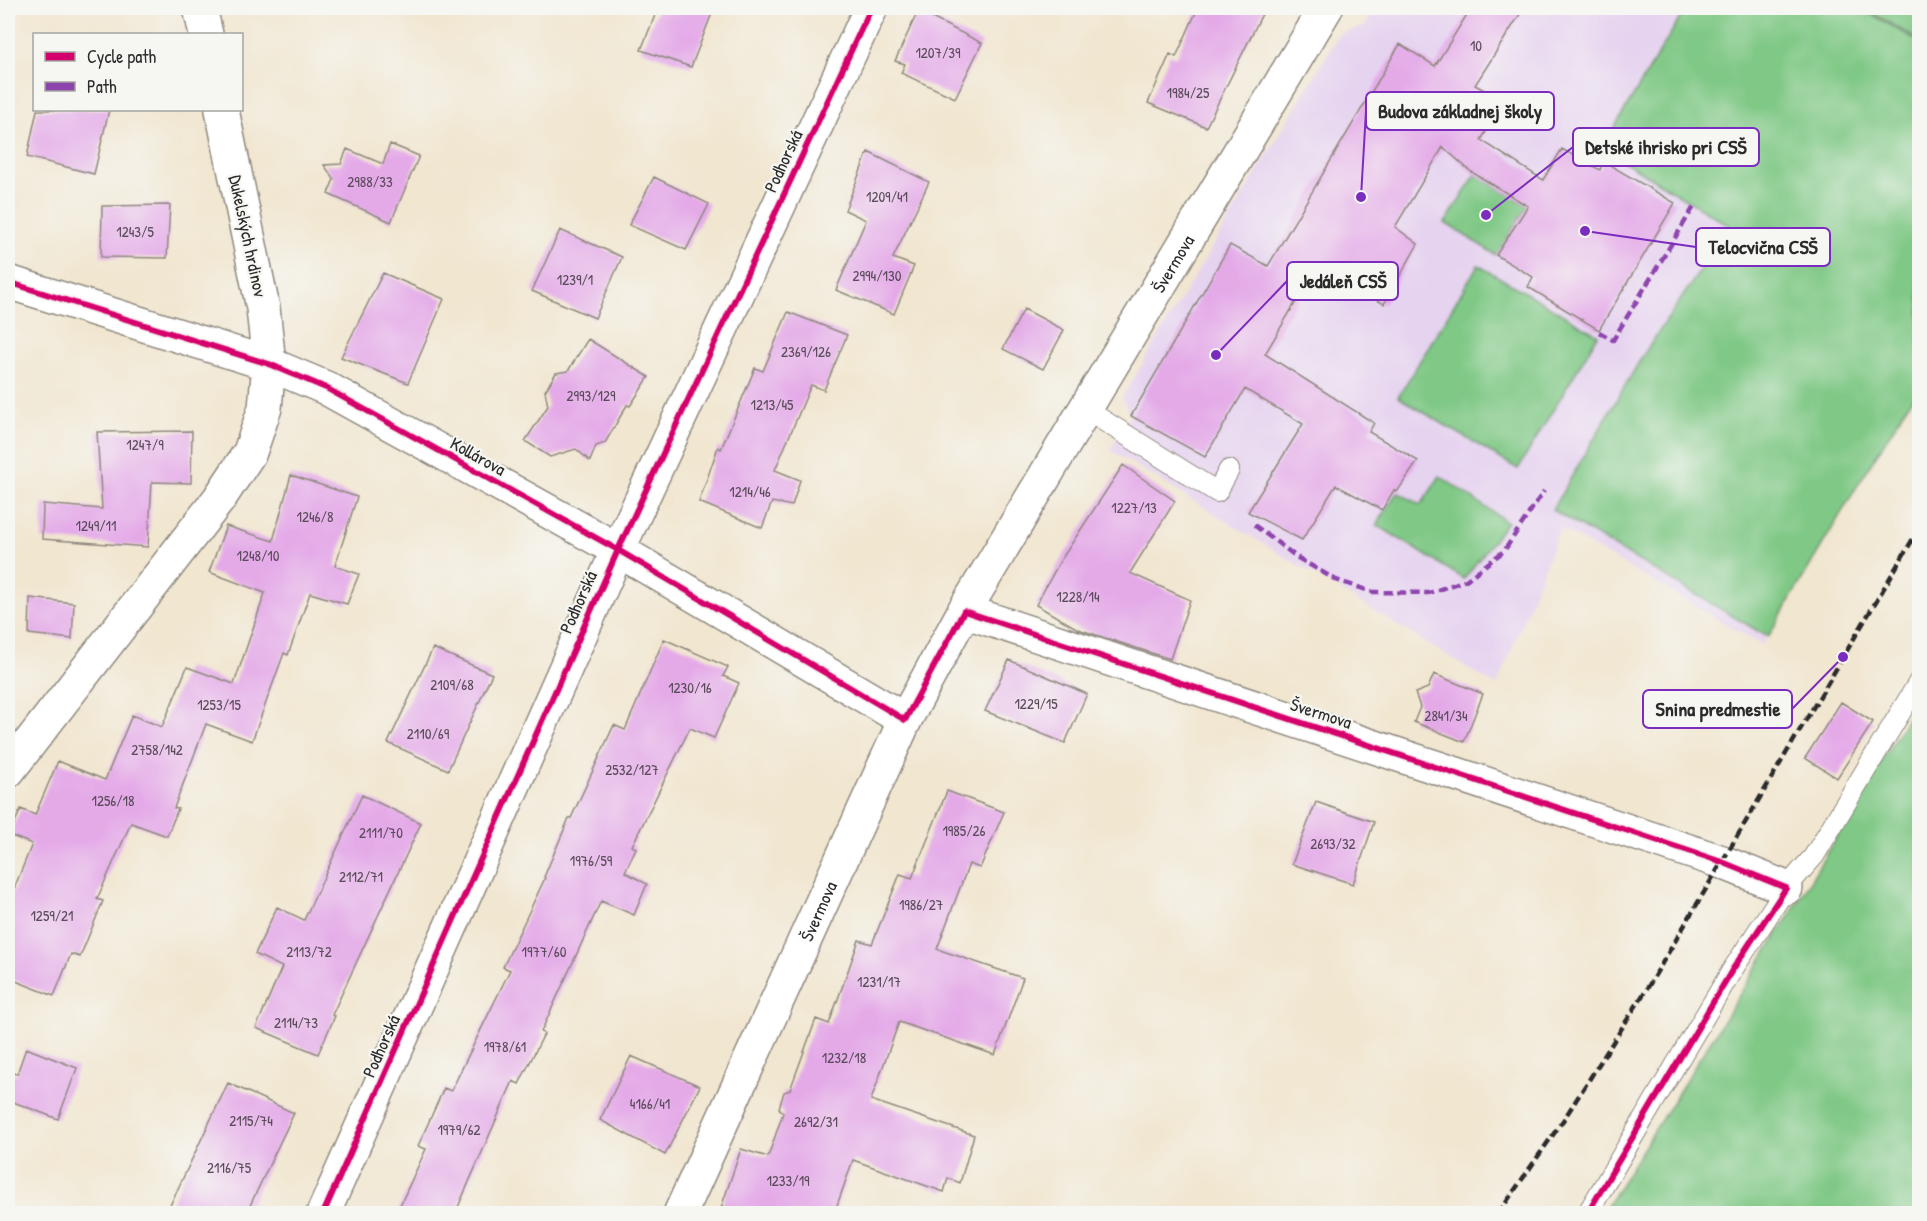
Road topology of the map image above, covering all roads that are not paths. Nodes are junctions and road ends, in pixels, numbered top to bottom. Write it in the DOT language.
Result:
graph roads {
  1 [pos="201,8"];
  2 [pos="871,8"];
  3 [pos="1326,8"];
  4 [pos="206,33"];
  5 [pos="222,111"];
  6 [pos="8,282"];
  7 [pos="269,364"];
  8 [pos="1085,409"];
  9 [pos="1229,470"];
  10 [pos="618,550"];
  11 [pos="964,611"];
  12 [pos="1920,680"];
  13 [pos="905,720"];
  14 [pos="8,771"];
  15 [pos="1786,888"];
  16 [pos="323,1214"];
  17 [pos="680,1214"];
  18 [pos="1587,1214"];
  1 -- 4 [label="street"];
  2 -- 10 [label="street, Podhorská"];
  3 -- 8 [label="street, Švermova"];
  5 -- 7 [label="street, Dukelských hrdinov"];
  6 -- 7 [label="street, Kollárova"];
  7 -- 10 [label="street, Kollárova"];
  7 -- 14 [label="street"];
  8 -- 9 [label="lane"];
  8 -- 11 [label="street, Švermova"];
  10 -- 13 [label="street, Kollárova"];
  10 -- 16 [label="street, Podhorská"];
  11 -- 13 [label="street, Švermova"];
  11 -- 15 [label="street, Švermova"];
  12 -- 15 [label="lane"];
  13 -- 17 [label="street, Švermova"];
  15 -- 18 [label="lane"];
}
